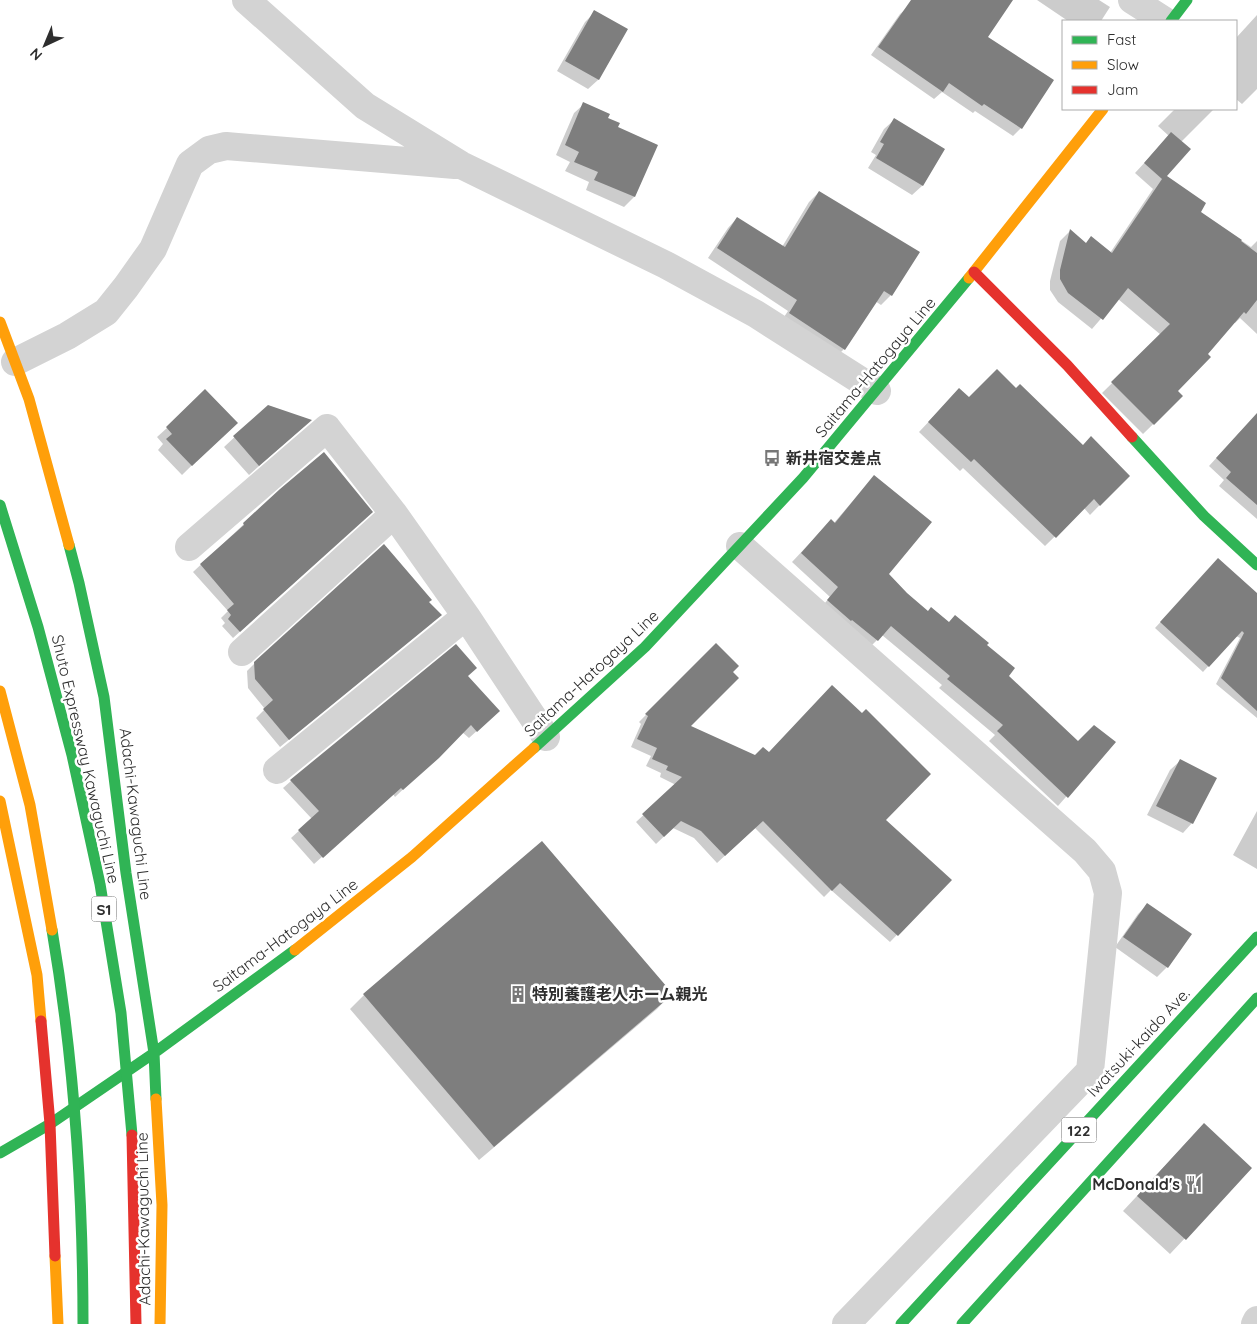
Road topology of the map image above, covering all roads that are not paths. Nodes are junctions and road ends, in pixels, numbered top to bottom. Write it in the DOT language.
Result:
graph roads {
  1 [pos="246,0"];
  2 [pos="1132,0"];
  3 [pos="1187,0"];
  4 [pos="1163,20"];
  5 [pos="1172,20"];
  6 [pos="1102,110"];
  7 [pos="461,165"];
  8 [pos="974,272"];
  9 [pos="0,322"];
  10 [pos="15,362"];
  11 [pos="877,391"];
  12 [pos="0,505"];
  13 [pos="394,514"];
  14 [pos="740,546"];
  15 [pos="189,547"];
  16 [pos="1257,565"];
  17 [pos="466,616"];
  18 [pos="242,652"];
  19 [pos="0,692"];
  20 [pos="546,738"];
  21 [pos="276,770"];
  22 [pos="0,801"];
  23 [pos="1257,936"];
  24 [pos="1257,998"];
  25 [pos="154,1053"];
  26 [pos="1090,1071"];
  27 [pos="1114,1092"];
  28 [pos="50,1124"];
  29 [pos="0,1153"];
  30 [pos="83,1273"];
  31 [pos="1257,1320"];
  32 [pos="58,1324"];
  33 [pos="77,1324"];
  34 [pos="82,1324"];
  35 [pos="136,1324"];
  36 [pos="160,1324"];
  37 [pos="846,1324"];
  38 [pos="901,1324"];
  39 [pos="962,1324"];
  40 [pos="1255,1324"];
  1 -- 7 [label="street"];
  2 -- 4 [label="street"];
  3 -- 5 [label="main road"];
  6 -- 8 [label="main road, Saitama-Hatogaya Line"];
  7 -- 10 [label="street"];
  7 -- 11 [label="street"];
  8 -- 11 [label="main road, Saitama-Hatogaya Line"];
  8 -- 16 [label="main road"];
  9 -- 10 [label="main road, Adachi-Kawaguchi Line"];
  10 -- 25 [label="main road, Adachi-Kawaguchi Line"];
  11 -- 14 [label="main road, Saitama-Hatogaya Line"];
  12 -- 35 [label="main road, Shuto Expressway Kawaguchi Line / S1, bridge"];
  13 -- 15 [label="street"];
  13 -- 17 [label="street"];
  13 -- 18 [label="street"];
  14 -- 20 [label="main road, Saitama-Hatogaya Line"];
  14 -- 26 [label="street"];
  17 -- 20 [label="street"];
  17 -- 21 [label="street"];
  19 -- 30 [label="main road, bridge"];
  20 -- 25 [label="main road, Saitama-Hatogaya Line"];
  22 -- 28 [label="main road"];
  23 -- 27 [label="main road, Iwatsuki-kaido Ave. / 122"];
  24 -- 39 [label="main road, 122"];
  25 -- 28 [label="main road, Saitama-Hatogaya Line"];
  25 -- 36 [label="main road, Adachi-Kawaguchi Line"];
  26 -- 27 [label="street"];
  26 -- 37 [label="street"];
  27 -- 38 [label="main road, Iwatsuki-kaido Ave. / 122"];
  28 -- 29 [label="main road, Saitama-Hatogaya Line"];
  28 -- 32 [label="main road"];
  30 -- 33 [label="main road, bridge"];
  30 -- 34 [label="main road, bridge"];
  31 -- 40 [label="street"];
}
